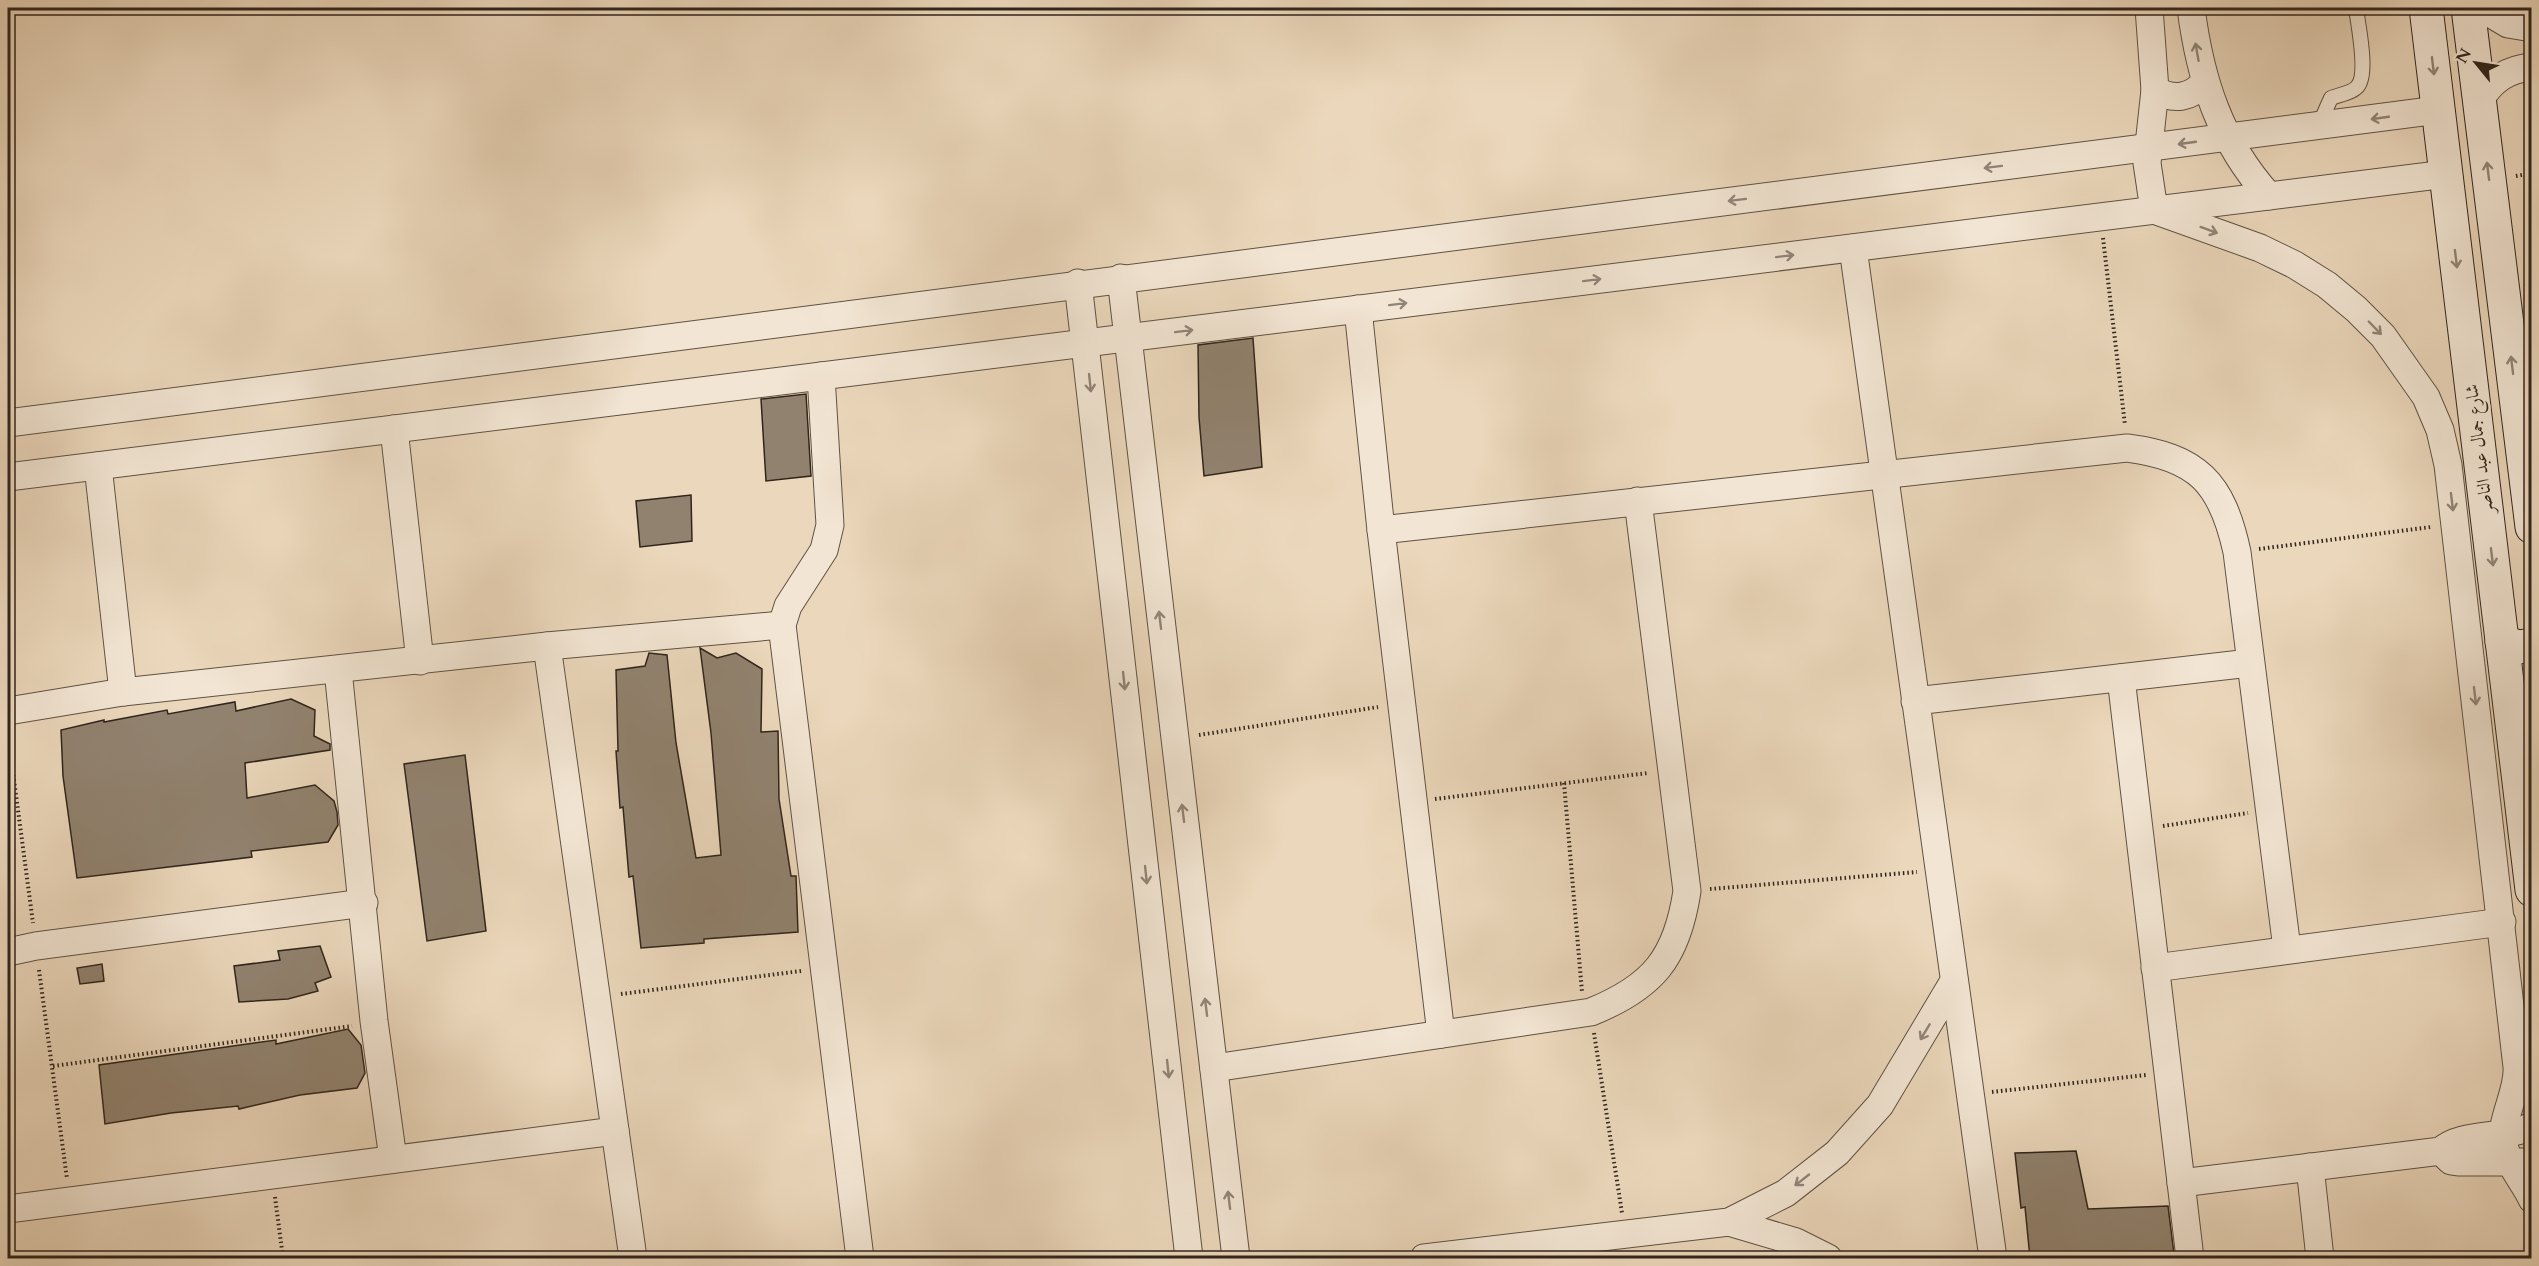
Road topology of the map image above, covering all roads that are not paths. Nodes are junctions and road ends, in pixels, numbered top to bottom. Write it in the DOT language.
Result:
graph roads {
  1 [pos="2149,8"];
  2 [pos="2192,8"];
  3 [pos="2356,8"];
  4 [pos="2426,8"];
  5 [pos="2468,8"];
  6 [pos="2481,8"];
  7 [pos="2532,28"];
  8 [pos="2532,67"];
  9 [pos="2205,82"];
  10 [pos="2155,90"];
  11 [pos="2479,101"];
  12 [pos="2438,110"];
  13 [pos="2325,125"];
  14 [pos="2227,137"];
  15 [pos="2147,148"];
  16 [pos="2446,174"];
  17 [pos="2269,196"];
  18 [pos="2154,210"];
  19 [pos="1852,248"];
  20 [pos="1121,278"];
  21 [pos="1078,284"];
  22 [pos="1358,309"];
  23 [pos="1126,338"];
  24 [pos="1086,343"];
  25 [pos="821,376"];
  26 [pos="8,423"];
  27 [pos="394,429"];
  28 [pos="98,466"];
  29 [pos="1884,474"];
  30 [pos="8,477"];
  31 [pos="1638,501"];
  32 [pos="2532,527"];
  33 [pos="1381,530"];
  34 [pos="782,626"];
  35 [pos="2517,644"];
  36 [pos="547,646"];
  37 [pos="420,661"];
  38 [pos="2250,663"];
  39 [pos="338,670"];
  40 [pos="2121,678"];
  41 [pos="123,692"];
  42 [pos="1915,701"];
  43 [pos="2521,707"];
  44 [pos="8,711"];
  45 [pos="2532,890"];
  46 [pos="364,903"];
  47 [pos="2502,922"];
  48 [pos="2287,949"];
  49 [pos="8,952"];
  50 [pos="2155,968"];
  51 [pos="1954,981"];
  52 [pos="1441,1034"];
  53 [pos="1214,1068"];
  54 [pos="2532,1126"];
  55 [pos="615,1131"];
  56 [pos="2504,1134"];
  57 [pos="2441,1151"];
  58 [pos="393,1159"];
  59 [pos="2521,1162"];
  60 [pos="2310,1167"];
  61 [pos="2181,1183"];
  62 [pos="2532,1199"];
  63 [pos="8,1209"];
  64 [pos="1729,1222"];
  65 [pos="633,1258"];
  66 [pos="861,1258"];
  67 [pos="1189,1258"];
  68 [pos="1236,1258"];
  69 [pos="1424,1258"];
  70 [pos="1828,1258"];
  71 [pos="1993,1258"];
  72 [pos="2190,1258"];
  73 [pos="2320,1258"];
  1 -- 10 [label="street"];
  9 -- 2 [label="street, one-way"];
  3 -- 13 [label="lane"];
  4 -- 12 [label="main road, شارع جمال عبد الناصر, one-way"];
  5 -- 11 [label="main road"];
  6 -- 7 [label="street"];
  8 -- 11 [label="street"];
  9 -- 10 [label="street"];
  9 -- 14 [label="street"];
  10 -- 15 [label="street"];
  32 -- 11 [label="main road, one-way"];
  12 -- 13 [label="street, one-way"];
  12 -- 16 [label="main road, شارع جمال عبد الناصر"];
  13 -- 14 [label="street"];
  14 -- 15 [label="street, one-way"];
  14 -- 17 [label="street"];
  15 -- 18 [label="street"];
  15 -- 20 [label="street, one-way"];
  16 -- 17 [label="street"];
  16 -- 35 [label="main road, شارع جمال عبد الناصر, one-way"];
  17 -- 18 [label="street"];
  18 -- 19 [label="street"];
  18 -- 47 [label="street, one-way"];
  22 -- 19 [label="street, one-way"];
  19 -- 29 [label="street"];
  20 -- 21 [label="street"];
  20 -- 23 [label="street"];
  21 -- 24 [label="street"];
  21 -- 26 [label="street"];
  23 -- 22 [label="street, one-way"];
  22 -- 33 [label="street"];
  23 -- 24 [label="street"];
  53 -- 23 [label="street, one-way"];
  24 -- 25 [label="street"];
  24 -- 67 [label="street, one-way"];
  25 -- 27 [label="street"];
  25 -- 34 [label="street"];
  27 -- 28 [label="street"];
  27 -- 37 [label="street"];
  28 -- 30 [label="street"];
  28 -- 41 [label="street"];
  29 -- 31 [label="street"];
  29 -- 38 [label="street"];
  29 -- 42 [label="street"];
  31 -- 33 [label="street"];
  31 -- 52 [label="street"];
  33 -- 52 [label="street"];
  34 -- 36 [label="street"];
  34 -- 66 [label="street"];
  35 -- 43 [label="main road, شارع جمال عبد الناصر"];
  36 -- 37 [label="street"];
  36 -- 55 [label="street"];
  37 -- 39 [label="street"];
  38 -- 40 [label="street"];
  38 -- 48 [label="street"];
  39 -- 41 [label="street"];
  39 -- 46 [label="street"];
  40 -- 42 [label="street"];
  40 -- 50 [label="street"];
  41 -- 44 [label="street"];
  42 -- 51 [label="street"];
  43 -- 45 [label="main road, شارع جمال عبد الناصر"];
  46 -- 49 [label="street"];
  46 -- 58 [label="street"];
  47 -- 48 [label="street"];
  47 -- 56 [label="street"];
  48 -- 50 [label="street"];
  50 -- 61 [label="street"];
  51 -- 64 [label="street, one-way"];
  51 -- 71 [label="street"];
  52 -- 53 [label="street"];
  68 -- 53 [label="street, one-way"];
  54 -- 56 [label="street"];
  55 -- 58 [label="street"];
  55 -- 65 [label="street"];
  56 -- 57 [label="street"];
  56 -- 59 [label="street"];
  57 -- 59 [label="street"];
  57 -- 60 [label="street"];
  58 -- 63 [label="street"];
  59 -- 62 [label="street"];
  60 -- 61 [label="street"];
  60 -- 73 [label="street"];
  61 -- 72 [label="street"];
  64 -- 69 [label="street"];
  64 -- 70 [label="street"];
}
